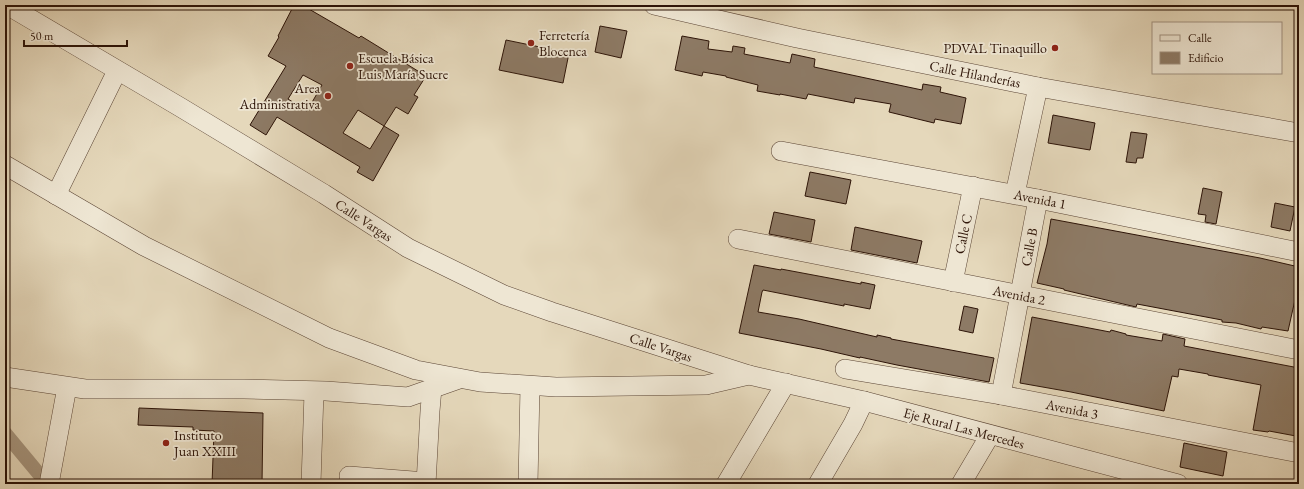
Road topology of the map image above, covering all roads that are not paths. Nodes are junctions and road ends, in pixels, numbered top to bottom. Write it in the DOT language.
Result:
graph roads {
  1 [pos="7,5"];
  2 [pos="654,5"];
  3 [pos="118,71"];
  4 [pos="1038,87"];
  5 [pos="1299,133"];
  6 [pos="781,151"];
  7 [pos="5,165"];
  8 [pos="973,186"];
  9 [pos="1015,194"];
  10 [pos="56,195"];
  11 [pos="1038,199"];
  12 [pos="738,239"];
  13 [pos="1299,252"];
  14 [pos="953,282"];
  15 [pos="1020,295"];
  16 [pos="1299,350"];
  17 [pos="845,369"];
  18 [pos="749,375"];
  19 [pos="5,377"];
  20 [pos="460,379"];
  21 [pos="786,383"];
  22 [pos="530,386"];
  23 [pos="67,387"];
  24 [pos="432,388"];
  25 [pos="314,392"];
  26 [pos="1001,395"];
  27 [pos="864,401"];
  28 [pos="990,435"];
  29 [pos="1299,452"];
  30 [pos="349,476"];
  31 [pos="426,483"];
  32 [pos="49,484"];
  33 [pos="311,484"];
  34 [pos="528,484"];
  35 [pos="726,484"];
  36 [pos="818,484"];
  37 [pos="961,484"];
  38 [pos="1178,484"];
  1 -- 3 [label="street, Calle Vargas"];
  2 -- 4 [label="street, Calle Hilanderías"];
  3 -- 10 [label="street"];
  3 -- 18 [label="street, Calle Vargas"];
  4 -- 5 [label="street, Calle Hilanderías"];
  4 -- 9 [label="street"];
  6 -- 8 [label="street, Avenida 1"];
  7 -- 10 [label="street"];
  8 -- 9 [label="street, Avenida 1"];
  8 -- 14 [label="street, Calle C"];
  9 -- 11 [label="street, Avenida 1"];
  10 -- 20 [label="street"];
  11 -- 13 [label="street, Avenida 1"];
  11 -- 15 [label="street, Calle B"];
  12 -- 14 [label="street, Avenida 2"];
  14 -- 15 [label="street, Avenida 2"];
  15 -- 16 [label="street, Avenida 2"];
  15 -- 26 [label="street, Calle B"];
  17 -- 26 [label="street, Avenida 3"];
  18 -- 21 [label="street, Eje Rural Las Mercedes"];
  18 -- 22 [label="street"];
  19 -- 23 [label="street"];
  20 -- 22 [label="street"];
  20 -- 24 [label="street"];
  21 -- 27 [label="street, Eje Rural Las Mercedes"];
  21 -- 35 [label="street"];
  22 -- 34 [label="street"];
  23 -- 25 [label="street"];
  23 -- 32 [label="street"];
  24 -- 25 [label="street"];
  24 -- 31 [label="street"];
  25 -- 33 [label="street"];
  26 -- 29 [label="street, Avenida 3"];
  27 -- 28 [label="street, Eje Rural Las Mercedes"];
  27 -- 36 [label="street"];
  28 -- 37 [label="street"];
  28 -- 38 [label="street, Eje Rural Las Mercedes"];
  30 -- 31 [label="street"];
}
